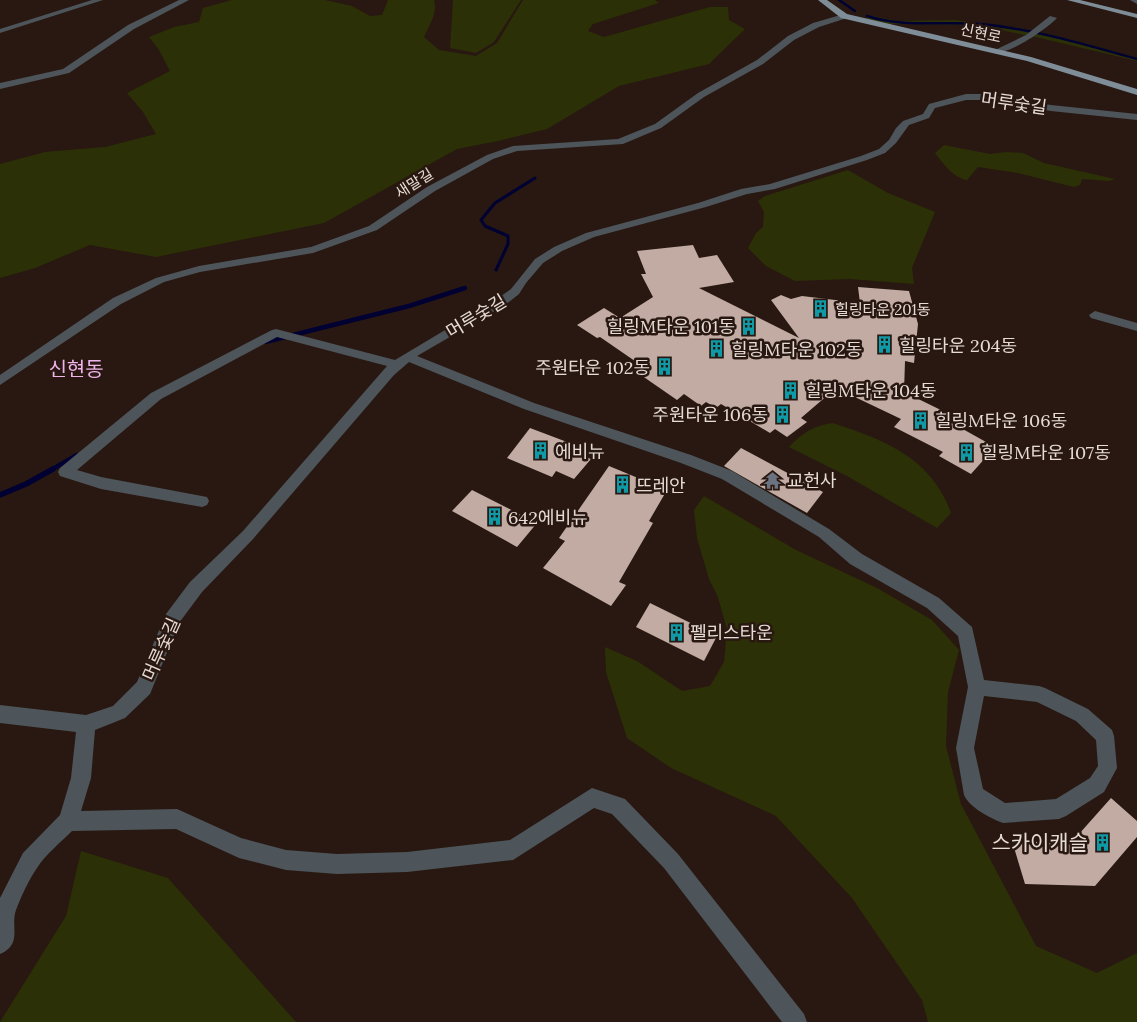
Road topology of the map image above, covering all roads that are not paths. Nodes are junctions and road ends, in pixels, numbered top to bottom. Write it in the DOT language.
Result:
graph roads {
  1 [pos="99,0"];
  2 [pos="185,0"];
  3 [pos="822,0"];
  4 [pos="1071,0"];
  5 [pos="1079,0"];
  6 [pos="1137,15"];
  7 [pos="844,16"];
  8 [pos="1053,18"];
  9 [pos="0,31"];
  10 [pos="997,50"];
  11 [pos="0,86"];
  12 [pos="1137,92"];
  13 [pos="1137,117"];
  14 [pos="1095,314"];
  15 [pos="1137,326"];
  16 [pos="403,361"];
  17 [pos="0,381"];
  18 [pos="202,501"];
  19 [pos="977,688"];
  20 [pos="0,714"];
  21 [pos="86,724"];
  22 [pos="68,821"];
  23 [pos="0,942"];
  24 [pos="796,1022"];
  1 -- 9 [label="street"];
  2 -- 11 [label="street"];
  3 -- 7 [label="main road, 신현로"];
  4 -- 6 [label="main road"];
  5 -- 6 [label="main road"];
  7 -- 10 [label="main road, 신현로"];
  7 -- 17 [label="street, 새말길"];
  8 -- 10 [label="street"];
  10 -- 12 [label="main road, 신현로"];
  13 -- 16 [label="street, 머루숯길"];
  14 -- 15 [label="street"];
  16 -- 18 [label="street"];
  16 -- 19 [label="street"];
  16 -- 21 [label="street, 머루숯길"];
  19 -- 19 [label="street"];
  20 -- 21 [label="street, 머루숯길"];
  21 -- 22 [label="street"];
  22 -- 23 [label="street"];
  22 -- 24 [label="street"];
}
